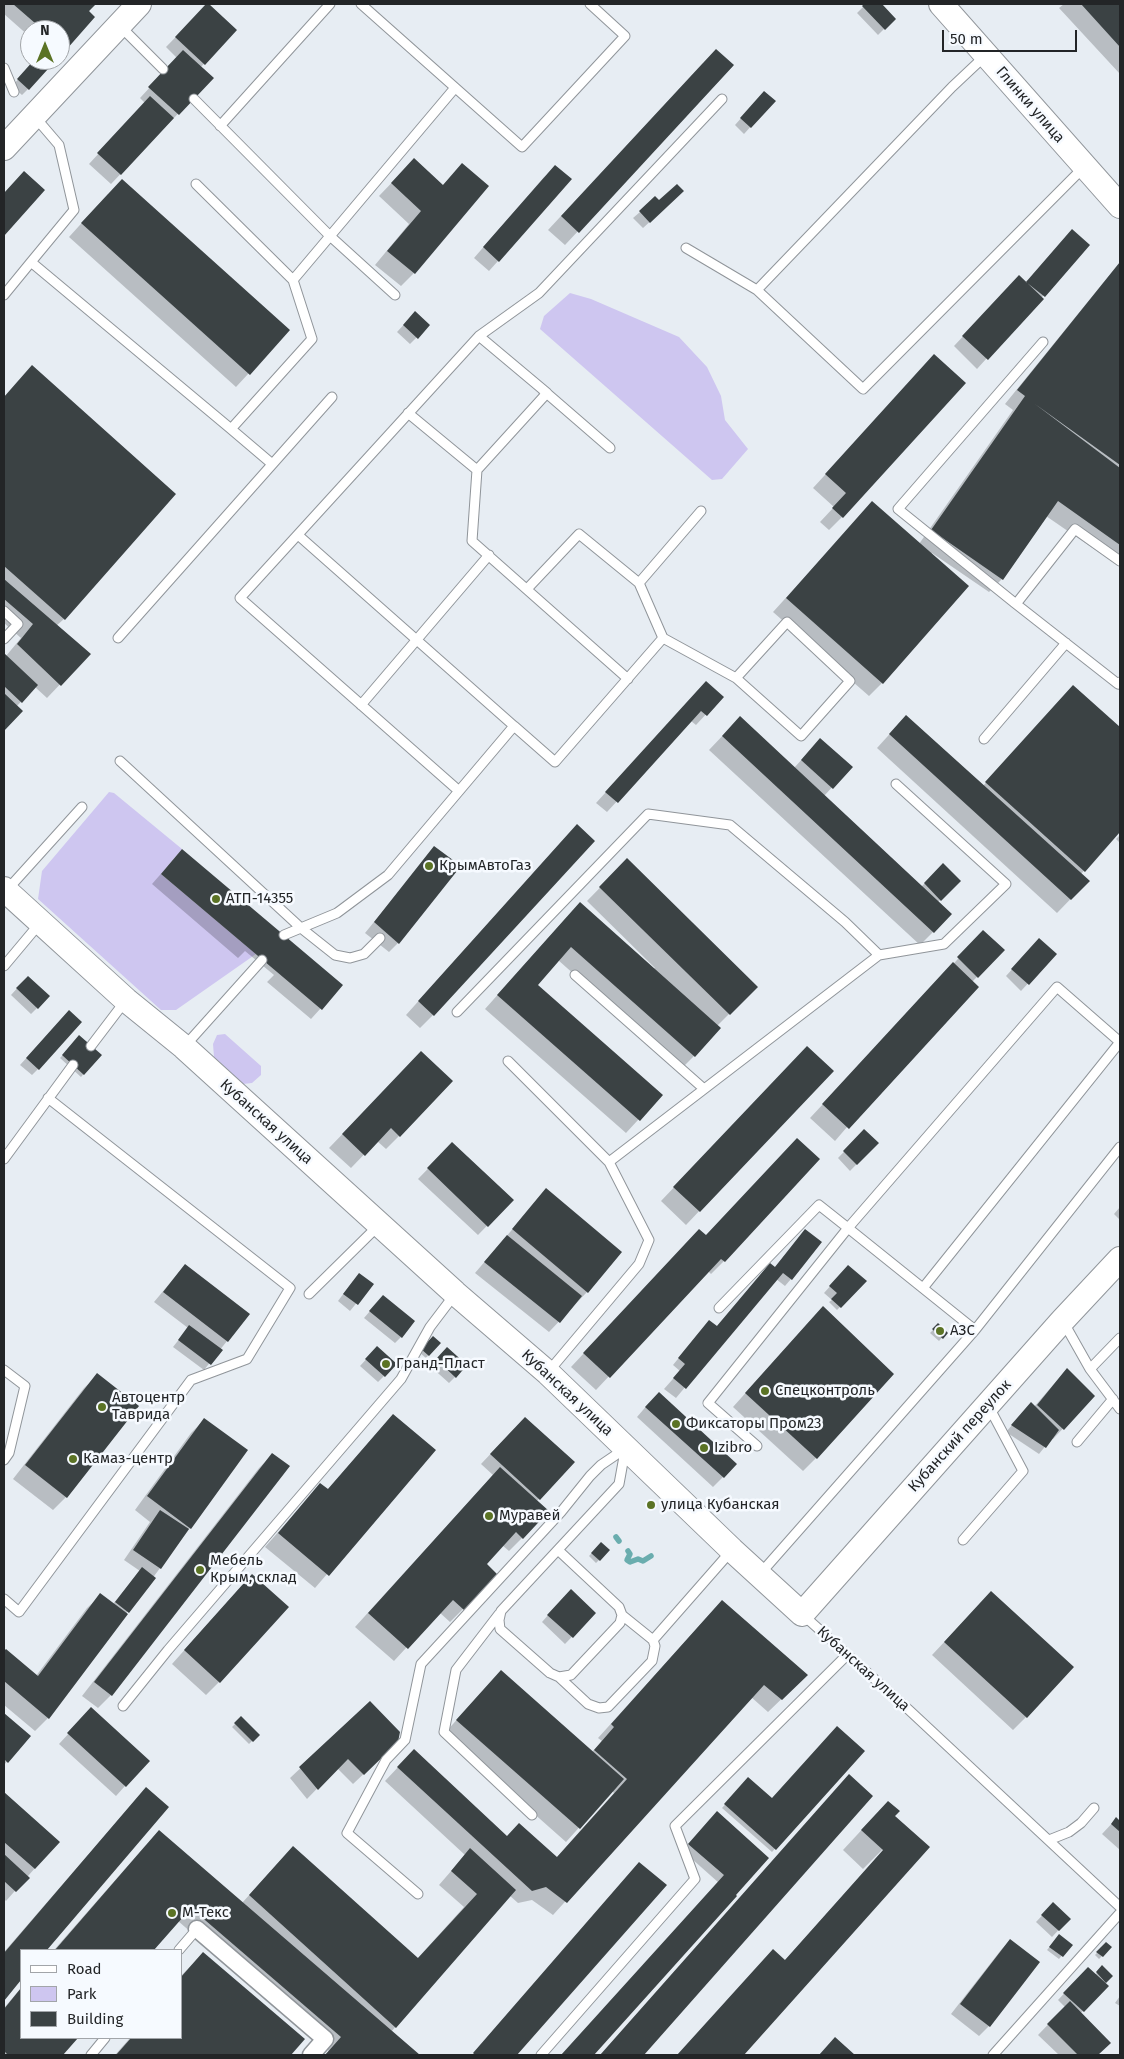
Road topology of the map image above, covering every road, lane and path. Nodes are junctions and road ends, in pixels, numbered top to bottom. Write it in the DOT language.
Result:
graph roads {
  1 [pos="139,4"];
  2 [pos="330,4"];
  3 [pos="361,4"];
  4 [pos="590,4"];
  5 [pos="941,4"];
  6 [pos="119,25"];
  7 [pos="986,55"];
  8 [pos="4,68"];
  9 [pos="163,69"];
  10 [pos="454,89"];
  11 [pos="14,92"];
  12 [pos="194,100"];
  13 [pos="722,100"];
  14 [pos="33,115"];
  15 [pos="220,126"];
  16 [pos="4,148"];
  17 [pos="1084,167"];
  18 [pos="196,184"];
  19 [pos="1120,206"];
  20 [pos="330,236"];
  21 [pos="686,248"];
  22 [pos="31,262"];
  23 [pos="293,280"];
  24 [pos="757,290"];
  25 [pos="4,295"];
  26 [pos="395,295"];
  27 [pos="478,336"];
  28 [pos="1043,342"];
  29 [pos="543,390"];
  30 [pos="332,397"];
  31 [pos="408,413"];
  32 [pos="231,429"];
  33 [pos="610,448"];
  34 [pos="271,463"];
  35 [pos="477,470"];
  36 [pos="701,511"];
  37 [pos="298,535"];
  38 [pos="489,555"];
  39 [pos="1120,561"];
  40 [pos="639,583"];
  41 [pos="527,589"];
  42 [pos="1016,604"];
  43 [pos="4,612"];
  44 [pos="118,638"];
  45 [pos="662,638"];
  46 [pos="4,639"];
  47 [pos="1066,643"];
  48 [pos="628,678"];
  49 [pos="736,678"];
  50 [pos="1120,682"];
  51 [pos="361,705"];
  52 [pos="514,726"];
  53 [pos="984,739"];
  54 [pos="120,761"];
  55 [pos="896,784"];
  56 [pos="459,790"];
  57 [pos="82,807"];
  58 [pos="5,890"];
  59 [pos="40,923"];
  60 [pos="301,928"];
  61 [pos="284,935"];
  62 [pos="380,938"];
  63 [pos="879,955"];
  64 [pos="262,960"];
  65 [pos="4,966"];
  66 [pos="575,975"];
  67 [pos="126,1000"];
  68 [pos="457,1012"];
  69 [pos="1120,1042"];
  70 [pos="91,1046"];
  71 [pos="184,1047"];
  72 [pos="508,1061"];
  73 [pos="73,1066"];
  74 [pos="703,1088"];
  75 [pos="48,1098"];
  76 [pos="1120,1147"];
  77 [pos="4,1159"];
  78 [pos="609,1162"];
  79 [pos="380,1225"];
  80 [pos="848,1228"];
  81 [pos="1120,1259"];
  82 [pos="923,1288"];
  83 [pos="455,1293"];
  84 [pos="309,1294"];
  85 [pos="719,1308"];
  86 [pos="1062,1320"];
  87 [pos="975,1330"];
  88 [pos="1120,1338"];
  89 [pos="1090,1369"];
  90 [pos="4,1370"];
  91 [pos="548,1373"];
  92 [pos="1113,1399"];
  93 [pos="988,1405"];
  94 [pos="1120,1409"];
  95 [pos="1076,1442"];
  96 [pos="757,1446"];
  97 [pos="626,1448"];
  98 [pos="4,1460"];
  99 [pos="964,1540"];
  100 [pos="558,1550"];
  101 [pos="732,1550"];
  102 [pos="760,1574"];
  103 [pos="4,1599"];
  104 [pos="501,1611"];
  105 [pos="802,1614"];
  106 [pos="622,1615"];
  107 [pos="653,1640"];
  108 [pos="847,1655"];
  109 [pos="559,1677"];
  110 [pos="123,1706"];
  111 [pos="1094,1808"];
  112 [pos="532,1815"];
  113 [pos="1048,1840"];
  114 [pos="418,1894"];
  115 [pos="1120,1907"];
  116 [pos="1120,1913"];
  117 [pos="197,1929"];
  118 [pos="180,1949"];
  119 [pos="104,2039"];
  120 [pos="91,2055"];
  121 [pos="312,2055"];
  122 [pos="541,2055"];
  123 [pos="993,2055"];
  1 -- 6 [label="main road"];
  2 -- 15 [label="lane"];
  3 -- 10 [label="lane"];
  4 -- 10 [label="lane"];
  5 -- 7 [label="main road, Глинки улица"];
  6 -- 9 [label="lane"];
  6 -- 14 [label="main road"];
  7 -- 17 [label="main road, Глинки улица"];
  7 -- 24 [label="lane"];
  8 -- 11 [label="lane"];
  10 -- 20 [label="lane"];
  12 -- 15 [label="lane"];
  13 -- 27 [label="lane"];
  14 -- 16 [label="main road"];
  14 -- 22 [label="lane"];
  15 -- 20 [label="lane"];
  17 -- 19 [label="main road, Глинки улица"];
  17 -- 24 [label="lane"];
  18 -- 23 [label="lane"];
  20 -- 23 [label="lane"];
  20 -- 26 [label="lane"];
  21 -- 24 [label="lane"];
  22 -- 25 [label="lane"];
  22 -- 32 [label="lane"];
  23 -- 32 [label="lane"];
  27 -- 29 [label="lane"];
  27 -- 31 [label="lane"];
  28 -- 42 [label="lane"];
  29 -- 33 [label="lane"];
  29 -- 35 [label="lane"];
  30 -- 34 [label="lane"];
  31 -- 35 [label="lane"];
  31 -- 37 [label="lane"];
  32 -- 34 [label="lane"];
  34 -- 44 [label="lane"];
  35 -- 38 [label="lane"];
  36 -- 40 [label="lane"];
  37 -- 51 [label="lane"];
  37 -- 52 [label="lane"];
  38 -- 41 [label="lane"];
  38 -- 51 [label="lane"];
  39 -- 42 [label="lane"];
  40 -- 41 [label="lane"];
  40 -- 45 [label="lane"];
  41 -- 48 [label="lane"];
  42 -- 47 [label="lane"];
  43 -- 46 [label="lane"];
  45 -- 48 [label="lane"];
  45 -- 49 [label="lane"];
  47 -- 50 [label="lane"];
  47 -- 53 [label="lane"];
  48 -- 52 [label="lane"];
  49 -- 49 [label="lane"];
  51 -- 56 [label="lane"];
  52 -- 56 [label="lane"];
  54 -- 60 [label="lane"];
  55 -- 63 [label="lane"];
  56 -- 60 [label="lane"];
  57 -- 58 [label="lane"];
  58 -- 59 [label="main road, Кубанская улица"];
  59 -- 65 [label="lane"];
  59 -- 67 [label="main road, Кубанская улица"];
  60 -- 61 [label="lane"];
  60 -- 62 [label="lane"];
  63 -- 68 [label="lane"];
  63 -- 74 [label="lane"];
  64 -- 71 [label="lane"];
  66 -- 74 [label="lane"];
  67 -- 70 [label="lane"];
  67 -- 71 [label="main road, Кубанская улица"];
  69 -- 80 [label="lane"];
  69 -- 82 [label="lane"];
  71 -- 79 [label="main road, Кубанская улица"];
  72 -- 78 [label="lane"];
  73 -- 75 [label="lane"];
  74 -- 78 [label="lane"];
  75 -- 77 [label="lane"];
  75 -- 103 [label="lane"];
  76 -- 87 [label="lane"];
  78 -- 91 [label="lane"];
  79 -- 83 [label="main road, Кубанская улица"];
  79 -- 84 [label="lane"];
  80 -- 82 [label="lane"];
  80 -- 85 [label="lane"];
  80 -- 96 [label="lane"];
  81 -- 86 [label="main road, Кубанский переулок"];
  82 -- 87 [label="lane"];
  83 -- 91 [label="main road, Кубанская улица"];
  83 -- 110 [label="lane"];
  86 -- 89 [label="lane"];
  86 -- 93 [label="main road, Кубанский переулок"];
  87 -- 102 [label="lane"];
  88 -- 89 [label="lane"];
  89 -- 92 [label="lane"];
  90 -- 98 [label="lane"];
  91 -- 97 [label="main road, Кубанская улица"];
  92 -- 94 [label="lane"];
  92 -- 95 [label="lane"];
  93 -- 99 [label="lane"];
  93 -- 105 [label="main road, Кубанский переулок"];
  97 -- 100 [label="lane"];
  97 -- 101 [label="main road, Кубанская улица"];
  97 -- 114 [label="lane"];
  100 -- 104 [label="lane"];
  100 -- 106 [label="lane"];
  101 -- 102 [label="main road, Кубанская улица"];
  101 -- 107 [label="lane"];
  102 -- 105 [label="main road, Кубанская улица"];
  104 -- 109 [label="lane"];
  104 -- 112 [label="lane"];
  105 -- 108 [label="lane, Кубанская улица"];
  106 -- 107 [label="lane"];
  106 -- 109 [label="lane"];
  107 -- 109 [label="lane"];
  108 -- 113 [label="lane, Кубанская улица"];
  108 -- 122 [label="lane"];
  111 -- 113 [label="lane"];
  113 -- 115 [label="lane, Кубанская улица"];
  116 -- 123 [label="lane"];
  117 -- 118 [label="lane"];
  117 -- 121 [label="street"];
  119 -- 120 [label="lane"];
}
